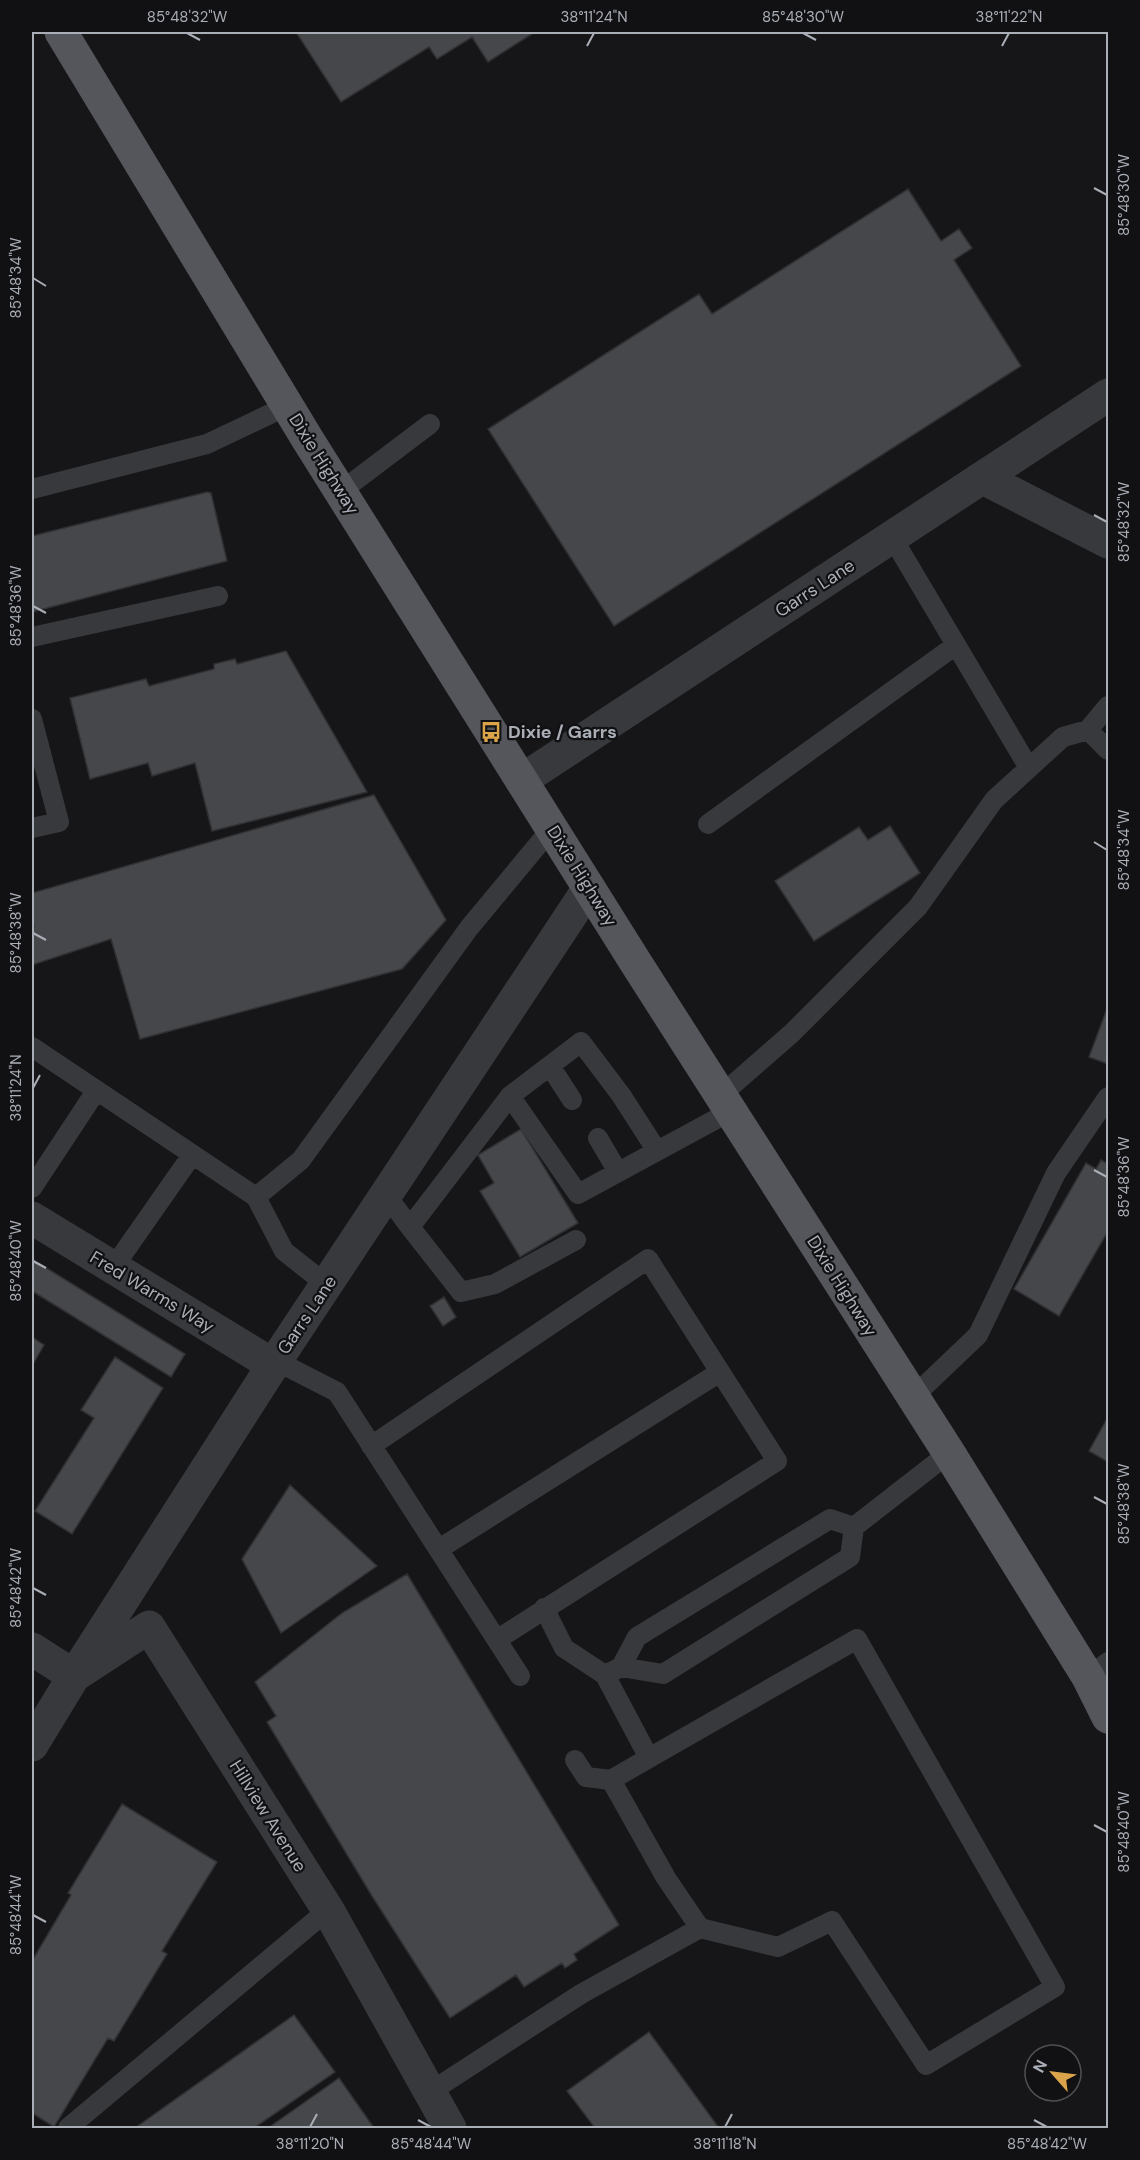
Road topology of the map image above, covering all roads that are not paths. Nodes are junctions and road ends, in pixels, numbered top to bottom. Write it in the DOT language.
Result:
graph roads {
  1 [pos="61,32"];
  2 [pos="1108,395"];
  3 [pos="287,406"];
  4 [pos="430,424"];
  5 [pos="983,478"];
  6 [pos="32,489"];
  7 [pos="340,492"];
  8 [pos="892,537"];
  9 [pos="1108,542"];
  10 [pos="218,596"];
  11 [pos="32,637"];
  12 [pos="956,645"];
  13 [pos="1108,706"];
  14 [pos="32,719"];
  15 [pos="1088,730"];
  16 [pos="1108,750"];
  17 [pos="1029,768"];
  18 [pos="522,780"];
  19 [pos="708,824"];
  20 [pos="32,828"];
  21 [pos="552,828"];
  22 [pos="590,888"];
  23 [pos="32,1047"];
  24 [pos="550,1066"];
  25 [pos="96,1091"];
  26 [pos="510,1096"];
  27 [pos="1108,1097"];
  28 [pos="572,1100"];
  29 [pos="726,1103"];
  30 [pos="598,1138"];
  31 [pos="657,1151"];
  32 [pos="192,1155"];
  33 [pos="618,1172"];
  34 [pos="32,1188"];
  35 [pos="386,1195"];
  36 [pos="256,1197"];
  37 [pos="32,1218"];
  38 [pos="410,1227"];
  39 [pos="576,1240"];
  40 [pos="113,1268"];
  41 [pos="327,1285"];
  42 [pos="273,1365"];
  43 [pos="720,1372"];
  44 [pos="913,1397"];
  45 [pos="371,1446"];
  46 [pos="949,1453"];
  47 [pos="854,1527"];
  48 [pos="439,1549"];
  49 [pos="544,1608"];
  50 [pos="498,1640"];
  51 [pos="32,1649"];
  52 [pos="1098,1669"];
  53 [pos="613,1671"];
  54 [pos="74,1676"];
  55 [pos="520,1676"];
  56 [pos="1108,1717"];
  57 [pos="32,1746"];
  58 [pos="649,1758"];
  59 [pos="575,1760"];
  60 [pos="611,1780"];
  61 [pos="328,1910"];
  62 [pos="700,1928"];
  63 [pos="429,2092"];
  64 [pos="68,2128"];
  65 [pos="450,2128"];
  1 -- 3 [label="main road, Dixie Highway"];
  2 -- 5 [label="street, Garrs Lane"];
  3 -- 6 [label="lane"];
  3 -- 7 [label="main road, Dixie Highway"];
  4 -- 7 [label="lane"];
  5 -- 8 [label="street, Garrs Lane"];
  5 -- 9 [label="street"];
  7 -- 18 [label="main road, Dixie Highway"];
  8 -- 12 [label="lane"];
  8 -- 18 [label="street, Garrs Lane"];
  10 -- 11 [label="lane"];
  12 -- 17 [label="lane"];
  12 -- 19 [label="lane"];
  13 -- 15 [label="lane"];
  14 -- 20 [label="lane"];
  15 -- 16 [label="lane"];
  15 -- 17 [label="lane"];
  17 -- 29 [label="lane"];
  18 -- 21 [label="main road, Dixie Highway"];
  21 -- 22 [label="main road, Dixie Highway"];
  21 -- 36 [label="lane"];
  22 -- 29 [label="main road, Dixie Highway"];
  22 -- 35 [label="street, Garrs Lane"];
  23 -- 25 [label="lane"];
  24 -- 26 [label="lane"];
  24 -- 28 [label="lane"];
  24 -- 31 [label="lane"];
  25 -- 32 [label="lane"];
  25 -- 34 [label="lane"];
  26 -- 33 [label="lane"];
  26 -- 38 [label="lane"];
  27 -- 44 [label="lane"];
  29 -- 31 [label="lane"];
  29 -- 44 [label="main road, Dixie Highway"];
  30 -- 33 [label="lane"];
  31 -- 33 [label="lane"];
  32 -- 36 [label="lane"];
  32 -- 40 [label="lane"];
  35 -- 38 [label="lane"];
  35 -- 41 [label="street, Garrs Lane"];
  36 -- 41 [label="lane"];
  37 -- 40 [label="street, Fred Warms Way"];
  38 -- 39 [label="lane"];
  40 -- 42 [label="street, Fred Warms Way"];
  41 -- 42 [label="street, Garrs Lane"];
  42 -- 45 [label="lane"];
  42 -- 54 [label="street, Garrs Lane"];
  43 -- 45 [label="lane"];
  43 -- 48 [label="lane"];
  43 -- 49 [label="lane"];
  44 -- 46 [label="main road, Dixie Highway"];
  45 -- 48 [label="lane"];
  46 -- 47 [label="lane"];
  46 -- 52 [label="main road, Dixie Highway"];
  47 -- 53 [label="lane"];
  47 -- 53 [label="lane"];
  48 -- 50 [label="lane"];
  49 -- 50 [label="lane"];
  49 -- 53 [label="lane"];
  50 -- 55 [label="lane"];
  51 -- 54 [label="street"];
  52 -- 56 [label="main road, Dixie Highway"];
  53 -- 58 [label="lane"];
  54 -- 57 [label="street, Garrs Lane"];
  54 -- 61 [label="street, Hillview Avenue"];
  58 -- 60 [label="lane"];
  58 -- 62 [label="lane"];
  59 -- 60 [label="lane"];
  60 -- 62 [label="lane"];
  61 -- 63 [label="street, Hillview Avenue"];
  61 -- 64 [label="lane"];
  62 -- 63 [label="lane"];
  63 -- 65 [label="street, Hillview Avenue"];
}
